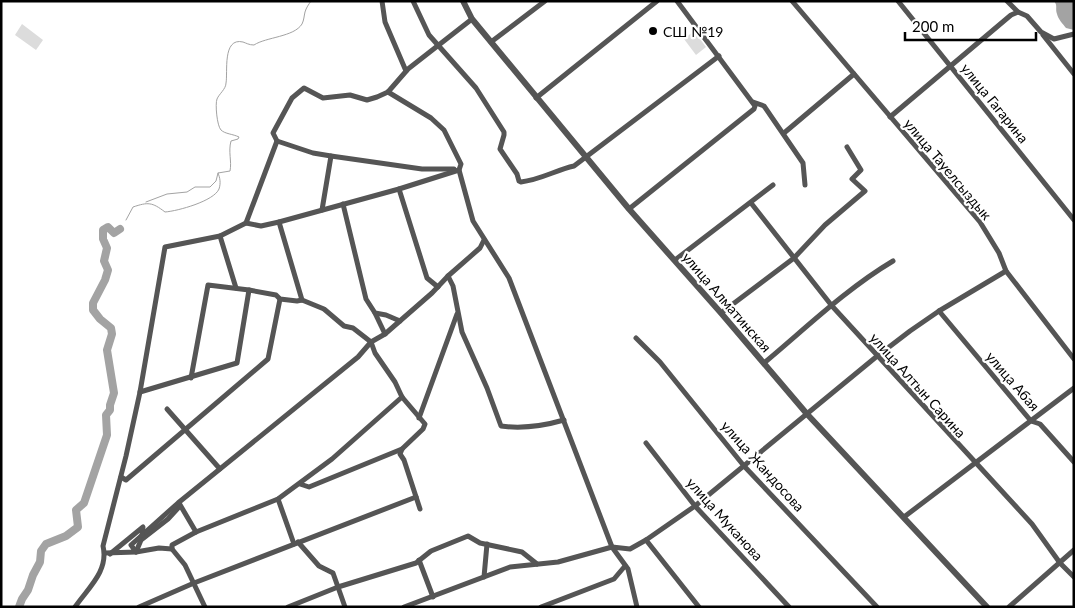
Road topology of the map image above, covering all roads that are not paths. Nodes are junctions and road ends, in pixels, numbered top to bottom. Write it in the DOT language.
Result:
graph roads {
  1 [pos="382,1"];
  2 [pos="413,1"];
  3 [pos="463,1"];
  4 [pos="544,1"];
  5 [pos="657,1"];
  6 [pos="677,1"];
  7 [pos="792,1"];
  8 [pos="898,1"];
  9 [pos="1007,1"];
  10 [pos="1018,12"];
  11 [pos="472,19"];
  12 [pos="1041,32"];
  13 [pos="1074,34"];
  14 [pos="491,42"];
  15 [pos="438,46"];
  16 [pos="719,56"];
  17 [pos="951,66"];
  18 [pos="406,70"];
  19 [pos="854,74"];
  20 [pos="1074,74"];
  21 [pos="388,92"];
  22 [pos="536,98"];
  23 [pos="754,102"];
  24 [pos="890,117"];
  25 [pos="784,133"];
  26 [pos="277,141"];
  27 [pos="848,147"];
  28 [pos="331,156"];
  29 [pos="586,157"];
  30 [pos="422,169"];
  31 [pos="459,170"];
  32 [pos="420,182"];
  33 [pos="773,185"];
  34 [pos="805,185"];
  35 [pos="399,189"];
  36 [pos="751,203"];
  37 [pos="342,204"];
  38 [pos="629,209"];
  39 [pos="322,210"];
  40 [pos="1074,220"];
  41 [pos="279,222"];
  42 [pos="246,223"];
  43 [pos="220,236"];
  44 [pos="484,240"];
  45 [pos="794,258"];
  46 [pos="675,260"];
  47 [pos="893,261"];
  48 [pos="1006,271"];
  49 [pos="448,276"];
  50 [pos="438,287"];
  51 [pos="236,288"];
  52 [pos="249,290"];
  53 [pos="280,299"];
  54 [pos="302,300"];
  55 [pos="832,306"];
  56 [pos="939,311"];
  57 [pos="375,313"];
  58 [pos="721,313"];
  59 [pos="458,314"];
  60 [pos="400,321"];
  61 [pos="385,334"];
  62 [pos="636,338"];
  63 [pos="371,342"];
  64 [pos="876,356"];
  65 [pos="1074,359"];
  66 [pos="764,363"];
  67 [pos="191,378"];
  68 [pos="1074,388"];
  69 [pos="140,392"];
  70 [pos="402,397"];
  71 [pos="167,410"];
  72 [pos="808,414"];
  73 [pos="419,418"];
  74 [pos="564,420"];
  75 [pos="1031,421"];
  76 [pos="185,430"];
  77 [pos="646,443"];
  78 [pos="402,449"];
  79 [pos="1074,462"];
  80 [pos="975,464"];
  81 [pos="744,466"];
  82 [pos="220,469"];
  83 [pos="121,477"];
  84 [pos="300,484"];
  85 [pos="416,497"];
  86 [pos="278,499"];
  87 [pos="179,504"];
  88 [pos="695,506"];
  89 [pos="420,509"];
  90 [pos="904,518"];
  91 [pos="196,532"];
  92 [pos="142,537"];
  93 [pos="646,540"];
  94 [pos="296,543"];
  95 [pos="487,544"];
  96 [pos="612,547"];
  97 [pos="172,549"];
  98 [pos="1074,550"];
  99 [pos="136,552"];
  100 [pos="107,554"];
  101 [pos="419,560"];
  102 [pos="1060,563"];
  103 [pos="537,564"];
  104 [pos="625,566"];
  105 [pos="484,577"];
  106 [pos="1074,577"];
  107 [pos="194,583"];
  108 [pos="338,587"];
  109 [pos="433,597"];
  110 [pos="75,607"];
  111 [pos="139,607"];
  112 [pos="205,607"];
  113 [pos="288,607"];
  114 [pos="345,607"];
  115 [pos="404,607"];
  116 [pos="541,607"];
  117 [pos="636,607"];
  118 [pos="699,607"];
  119 [pos="789,607"];
  120 [pos="877,607"];
  121 [pos="987,607"];
  122 [pos="1009,607"];
  1 -- 18 [label="street"];
  2 -- 15 [label="street"];
  3 -- 11 [label="street, улица Алматинская"];
  4 -- 14 [label="street"];
  5 -- 22 [label="street"];
  6 -- 16 [label="street"];
  7 -- 19 [label="street, улица Тауелсыздык"];
  8 -- 17 [label="street, улица Гагарина"];
  9 -- 10 [label="street"];
  10 -- 12 [label="street"];
  10 -- 17 [label="street"];
  11 -- 14 [label="street, улица Алматинская"];
  11 -- 15 [label="street"];
  12 -- 13 [label="street"];
  12 -- 20 [label="street"];
  14 -- 22 [label="street, улица Алматинская"];
  15 -- 18 [label="street"];
  15 -- 29 [label="street"];
  16 -- 23 [label="street"];
  16 -- 29 [label="street"];
  17 -- 24 [label="street"];
  17 -- 40 [label="street, улица Гагарина"];
  18 -- 21 [label="street"];
  19 -- 24 [label="street, улица Тауелсыздык"];
  19 -- 25 [label="street"];
  21 -- 26 [label="street"];
  21 -- 31 [label="street"];
  22 -- 29 [label="street, улица Алматинская"];
  23 -- 25 [label="street"];
  23 -- 38 [label="street"];
  24 -- 48 [label="street, улица Тауелсыздык"];
  25 -- 34 [label="street"];
  26 -- 28 [label="street"];
  26 -- 42 [label="street"];
  27 -- 45 [label="street"];
  28 -- 30 [label="street"];
  28 -- 39 [label="street"];
  29 -- 38 [label="street, улица Алматинская"];
  30 -- 31 [label="street"];
  30 -- 32 [label="street"];
  31 -- 32 [label="street"];
  31 -- 44 [label="street"];
  32 -- 35 [label="street"];
  33 -- 36 [label="street"];
  35 -- 37 [label="street"];
  35 -- 50 [label="street"];
  36 -- 45 [label="street, улица Алтын Сарина"];
  36 -- 46 [label="street"];
  37 -- 39 [label="street"];
  37 -- 57 [label="street"];
  38 -- 46 [label="street, улица Алматинская"];
  39 -- 41 [label="street"];
  41 -- 42 [label="street"];
  41 -- 54 [label="street"];
  42 -- 43 [label="street"];
  43 -- 51 [label="street"];
  43 -- 69 [label="street"];
  44 -- 49 [label="street"];
  44 -- 74 [label="street"];
  45 -- 55 [label="street, улица Алтын Сарина"];
  45 -- 58 [label="street"];
  46 -- 58 [label="street, улица Алматинская"];
  47 -- 55 [label="street"];
  48 -- 56 [label="street"];
  48 -- 65 [label="street, улица Тауелсыздык"];
  49 -- 50 [label="street"];
  49 -- 59 [label="street"];
  50 -- 60 [label="street"];
  51 -- 52 [label="street"];
  51 -- 67 [label="street"];
  52 -- 53 [label="street"];
  52 -- 67 [label="street"];
  53 -- 54 [label="street"];
  53 -- 76 [label="street"];
  54 -- 63 [label="street"];
  55 -- 64 [label="street, улица Алтын Сарина"];
  55 -- 66 [label="street"];
  56 -- 64 [label="street"];
  56 -- 75 [label="street, улица Абая"];
  57 -- 60 [label="street"];
  57 -- 61 [label="street"];
  58 -- 66 [label="street, улица Алматинская"];
  59 -- 73 [label="street"];
  59 -- 74 [label="street"];
  60 -- 61 [label="street"];
  61 -- 63 [label="street"];
  62 -- 81 [label="street, улица Жандосова"];
  63 -- 70 [label="street"];
  63 -- 82 [label="street"];
  64 -- 72 [label="street"];
  64 -- 80 [label="street, улица Алтын Сарина"];
  66 -- 72 [label="street, улица Алматинская"];
  67 -- 69 [label="street"];
  68 -- 75 [label="street"];
  69 -- 83 [label="street"];
  70 -- 73 [label="street"];
  70 -- 84 [label="street"];
  71 -- 76 [label="street"];
  72 -- 81 [label="street"];
  72 -- 90 [label="street, улица Алматинская"];
  73 -- 78 [label="street"];
  74 -- 96 [label="street"];
  75 -- 79 [label="street, улица Абая"];
  75 -- 80 [label="street"];
  76 -- 82 [label="street"];
  76 -- 83 [label="street"];
  77 -- 88 [label="street, улица Муканова"];
  78 -- 84 [label="street"];
  78 -- 85 [label="street"];
  80 -- 90 [label="street"];
  80 -- 102 [label="street, улица Алтын Сарина"];
  81 -- 88 [label="street"];
  81 -- 120 [label="street, улица Жандосова"];
  82 -- 87 [label="street"];
  83 -- 100 [label="street"];
  84 -- 86 [label="street"];
  85 -- 89 [label="street"];
  85 -- 94 [label="street"];
  86 -- 91 [label="street"];
  86 -- 94 [label="street"];
  87 -- 91 [label="street"];
  87 -- 92 [label="street"];
  88 -- 93 [label="street"];
  88 -- 119 [label="street, улица Муканова"];
  90 -- 121 [label="street, улица Алматинская"];
  91 -- 97 [label="street"];
  92 -- 99 [label="street"];
  92 -- 100 [label="street"];
  93 -- 96 [label="street"];
  93 -- 118 [label="street"];
  94 -- 107 [label="street"];
  94 -- 108 [label="street"];
  95 -- 101 [label="street"];
  95 -- 103 [label="street"];
  95 -- 105 [label="street"];
  96 -- 103 [label="street"];
  96 -- 104 [label="street"];
  97 -- 99 [label="street"];
  97 -- 107 [label="street"];
  98 -- 102 [label="street"];
  99 -- 100 [label="street"];
  100 -- 110 [label="street"];
  101 -- 108 [label="street"];
  101 -- 109 [label="street"];
  102 -- 106 [label="street, улица Алтын Сарина"];
  102 -- 122 [label="street"];
  103 -- 105 [label="street"];
  104 -- 116 [label="street"];
  104 -- 117 [label="street"];
  105 -- 109 [label="street"];
  107 -- 111 [label="street"];
  107 -- 112 [label="street"];
  108 -- 113 [label="street"];
  108 -- 114 [label="street"];
  109 -- 115 [label="street"];
}
